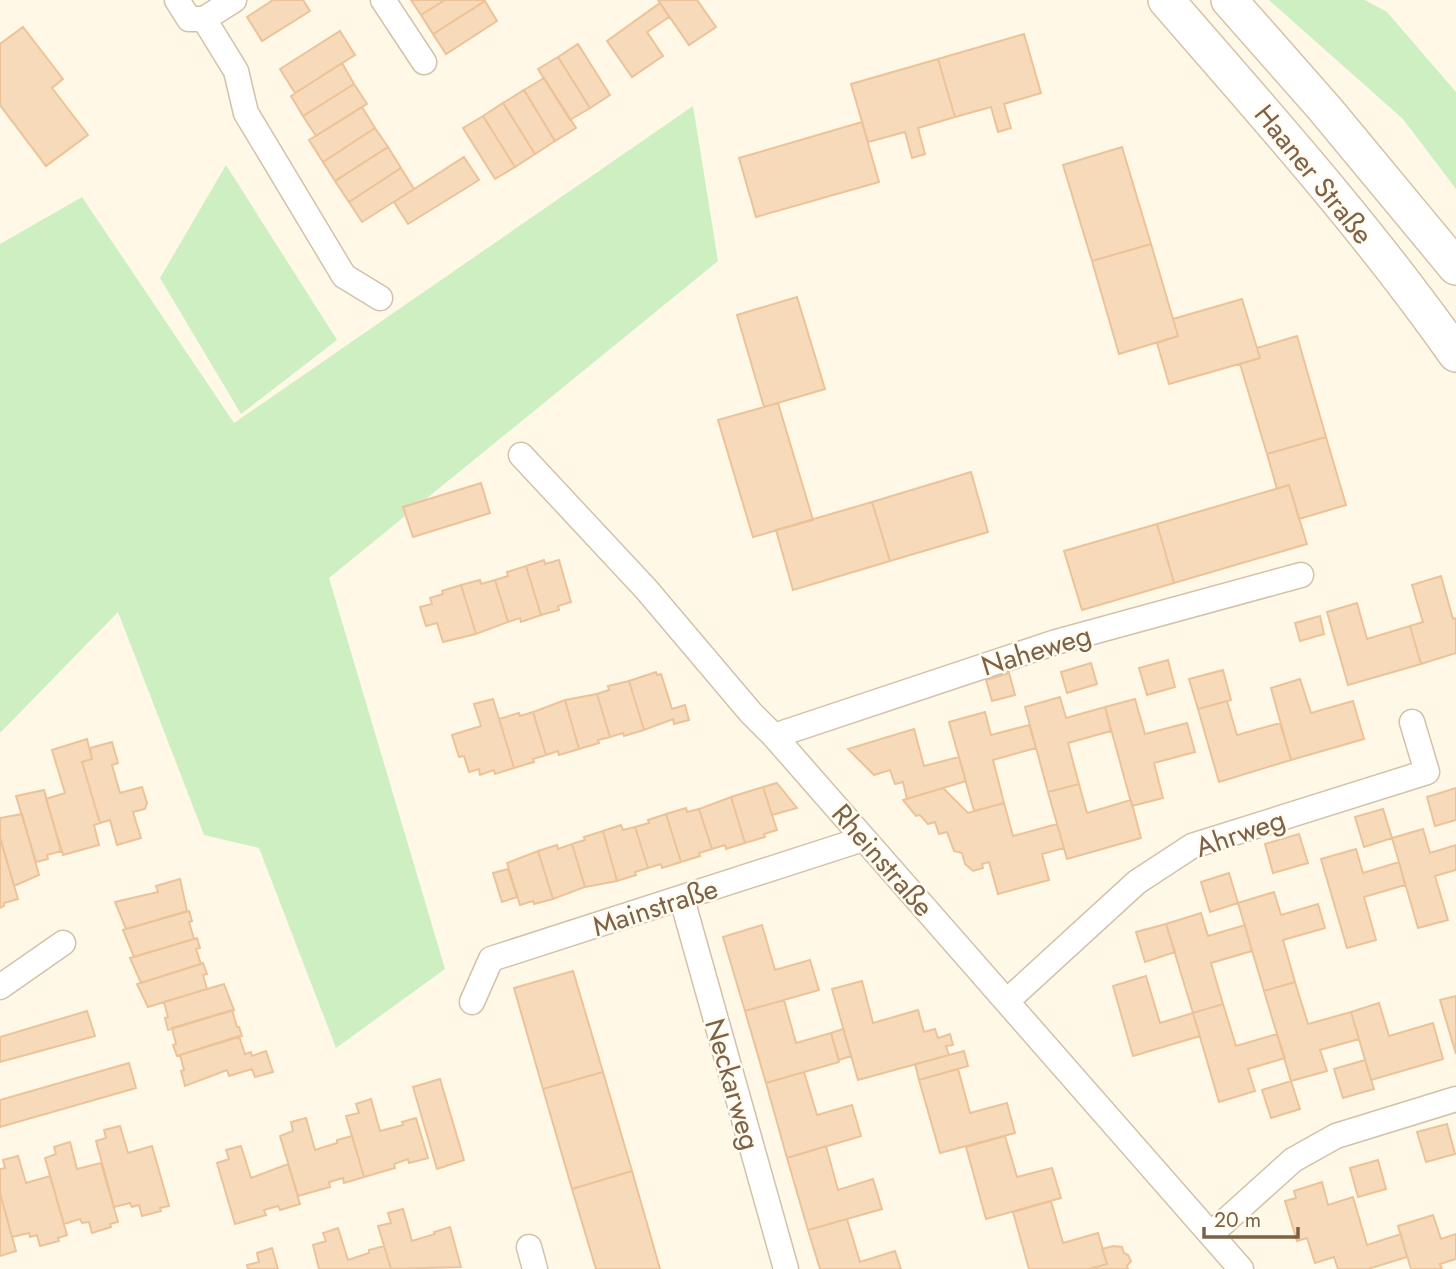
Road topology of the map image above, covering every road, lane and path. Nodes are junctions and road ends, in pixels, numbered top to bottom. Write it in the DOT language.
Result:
graph roads {
  1 [pos="177,0"];
  2 [pos="234,0"];
  3 [pos="383,0"];
  4 [pos="1166,0"];
  5 [pos="1229,0"];
  6 [pos="204,19"];
  7 [pos="424,62"];
  8 [pos="1456,267"];
  9 [pos="380,298"];
  10 [pos="1456,354"];
  11 [pos="521,455"];
  12 [pos="1301,575"];
  13 [pos="1412,722"];
  14 [pos="774,736"];
  15 [pos="863,839"];
  16 [pos="681,899"];
  17 [pos="63,943"];
  18 [pos="0,987"];
  19 [pos="1007,1001"];
  20 [pos="472,1002"];
  21 [pos="1456,1099"];
  22 [pos="1211,1234"];
  23 [pos="786,1269"];
  24 [pos="1241,1269"];
  1 -- 6 [label="street"];
  2 -- 6 [label="street"];
  3 -- 7 [label="street"];
  4 -- 10 [label="main road, Haaner Straße"];
  5 -- 8 [label="main road, Haaner Straße"];
  6 -- 9 [label="street"];
  11 -- 14 [label="street, Rheinstraße"];
  12 -- 14 [label="street, Naheweg"];
  13 -- 19 [label="street, Ahrweg"];
  14 -- 15 [label="street, Rheinstraße"];
  15 -- 16 [label="street, Mainstraße"];
  15 -- 19 [label="street, Rheinstraße"];
  16 -- 20 [label="street, Mainstraße"];
  16 -- 23 [label="street, Neckarweg"];
  17 -- 18 [label="street"];
  19 -- 22 [label="street, Rheinstraße"];
  21 -- 22 [label="street"];
  22 -- 24 [label="street, Rheinstraße"];
}
